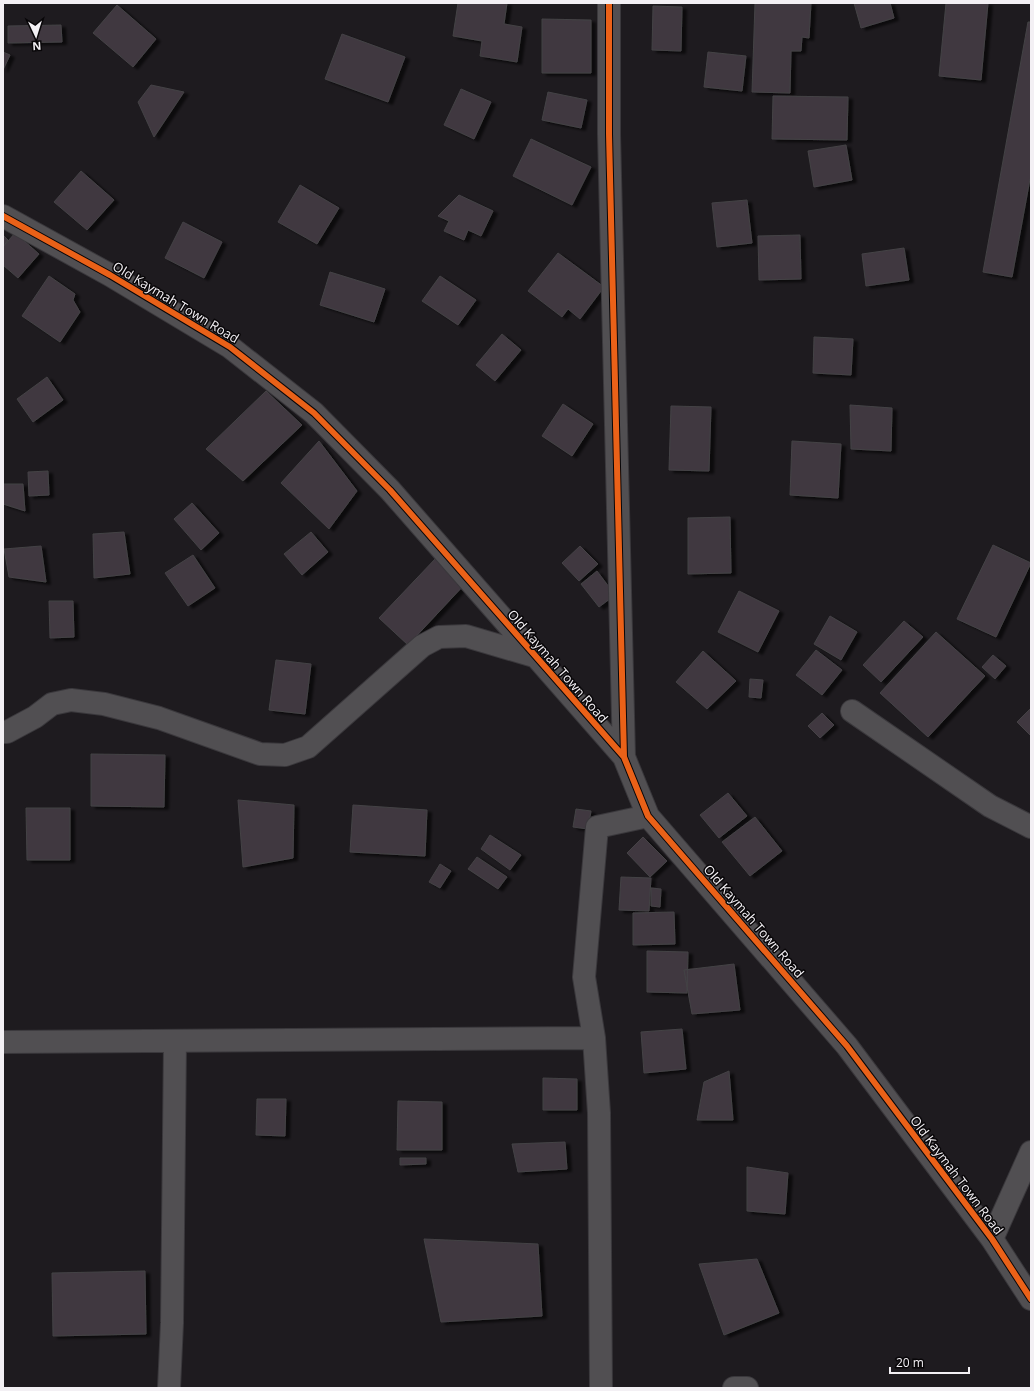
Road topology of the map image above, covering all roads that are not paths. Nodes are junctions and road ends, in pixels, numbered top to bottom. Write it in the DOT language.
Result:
graph roads {
  1 [pos="609,3"];
  2 [pos="3,216"];
  3 [pos="534,656"];
  4 [pos="852,711"];
  5 [pos="3,732"];
  6 [pos="624,757"];
  7 [pos="648,816"];
  8 [pos="1031,827"];
  9 [pos="594,1038"];
  10 [pos="175,1041"];
  11 [pos="3,1042"];
  12 [pos="1031,1152"];
  13 [pos="992,1239"];
  14 [pos="1031,1299"];
  15 [pos="169,1388"];
  16 [pos="600,1388"];
  17 [pos="734,1388"];
  18 [pos="746,1388"];
  1 -- 6 [label="street"];
  2 -- 3 [label="street, Old Kaymah Town Road"];
  3 -- 5 [label="street"];
  3 -- 6 [label="street, Old Kaymah Town Road"];
  4 -- 8 [label="street"];
  6 -- 7 [label="street, Old Kaymah Town Road"];
  7 -- 9 [label="street"];
  7 -- 13 [label="street, Old Kaymah Town Road"];
  9 -- 10 [label="street"];
  9 -- 16 [label="street"];
  10 -- 11 [label="street"];
  10 -- 15 [label="street"];
  12 -- 13 [label="street"];
  13 -- 14 [label="street, Old Kaymah Town Road"];
  17 -- 18 [label="street"];
}
